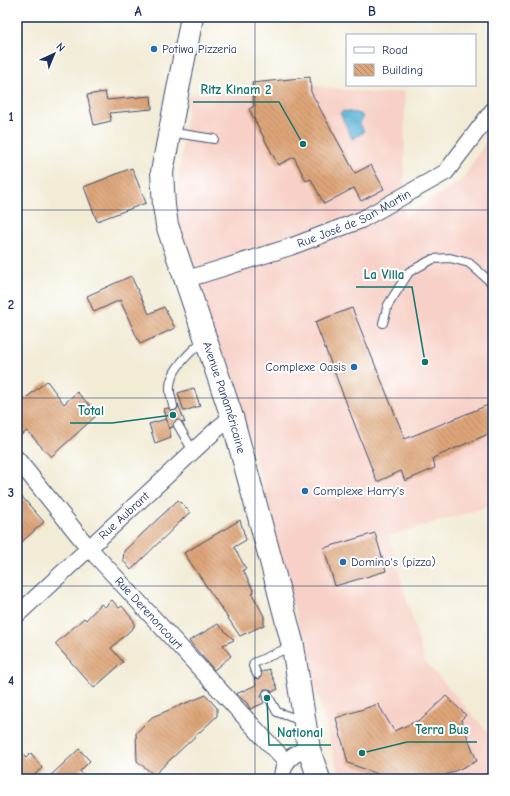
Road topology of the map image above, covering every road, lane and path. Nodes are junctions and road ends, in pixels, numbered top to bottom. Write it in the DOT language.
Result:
graph roads {
  1 [pos="192,17"];
  2 [pos="493,110"];
  3 [pos="169,132"];
  4 [pos="214,139"];
  5 [pos="184,280"];
  6 [pos="493,284"];
  7 [pos="383,323"];
  8 [pos="205,339"];
  9 [pos="173,406"];
  10 [pos="232,417"];
  11 [pos="178,425"];
  12 [pos="193,451"];
  13 [pos="17,459"];
  14 [pos="88,548"];
  15 [pos="17,615"];
  16 [pos="293,646"];
  17 [pos="257,674"];
  18 [pos="267,694"];
  19 [pos="304,722"];
  20 [pos="309,750"];
  21 [pos="286,762"];
  22 [pos="282,779"];
  23 [pos="319,779"];
  1 -- 3 [label="main road, Avenue Panaméricaine"];
  2 -- 5 [label="street, Rue José de San Martin"];
  3 -- 4 [label="lane"];
  3 -- 5 [label="main road, Avenue Panaméricaine"];
  5 -- 8 [label="main road, Avenue Panaméricaine"];
  6 -- 7 [label="lane"];
  8 -- 9 [label="lane"];
  8 -- 10 [label="main road, Avenue Panaméricaine"];
  10 -- 12 [label="street, Rue Aubrant"];
  10 -- 16 [label="main road, Avenue Panaméricaine"];
  11 -- 12 [label="lane"];
  12 -- 14 [label="street, Rue Aubrant"];
  13 -- 14 [label="street, Rue Derenoncourt"];
  14 -- 15 [label="street, Rue Aubrant"];
  14 -- 21 [label="street, Rue Derenoncourt"];
  16 -- 17 [label="lane"];
  16 -- 19 [label="main road, Avenue Panaméricaine"];
  18 -- 19 [label="lane"];
  19 -- 20 [label="main road, Avenue Panaméricaine"];
  20 -- 21 [label="street"];
  20 -- 23 [label="main road, Avenue Panaméricaine"];
  21 -- 22 [label="street"];
}
